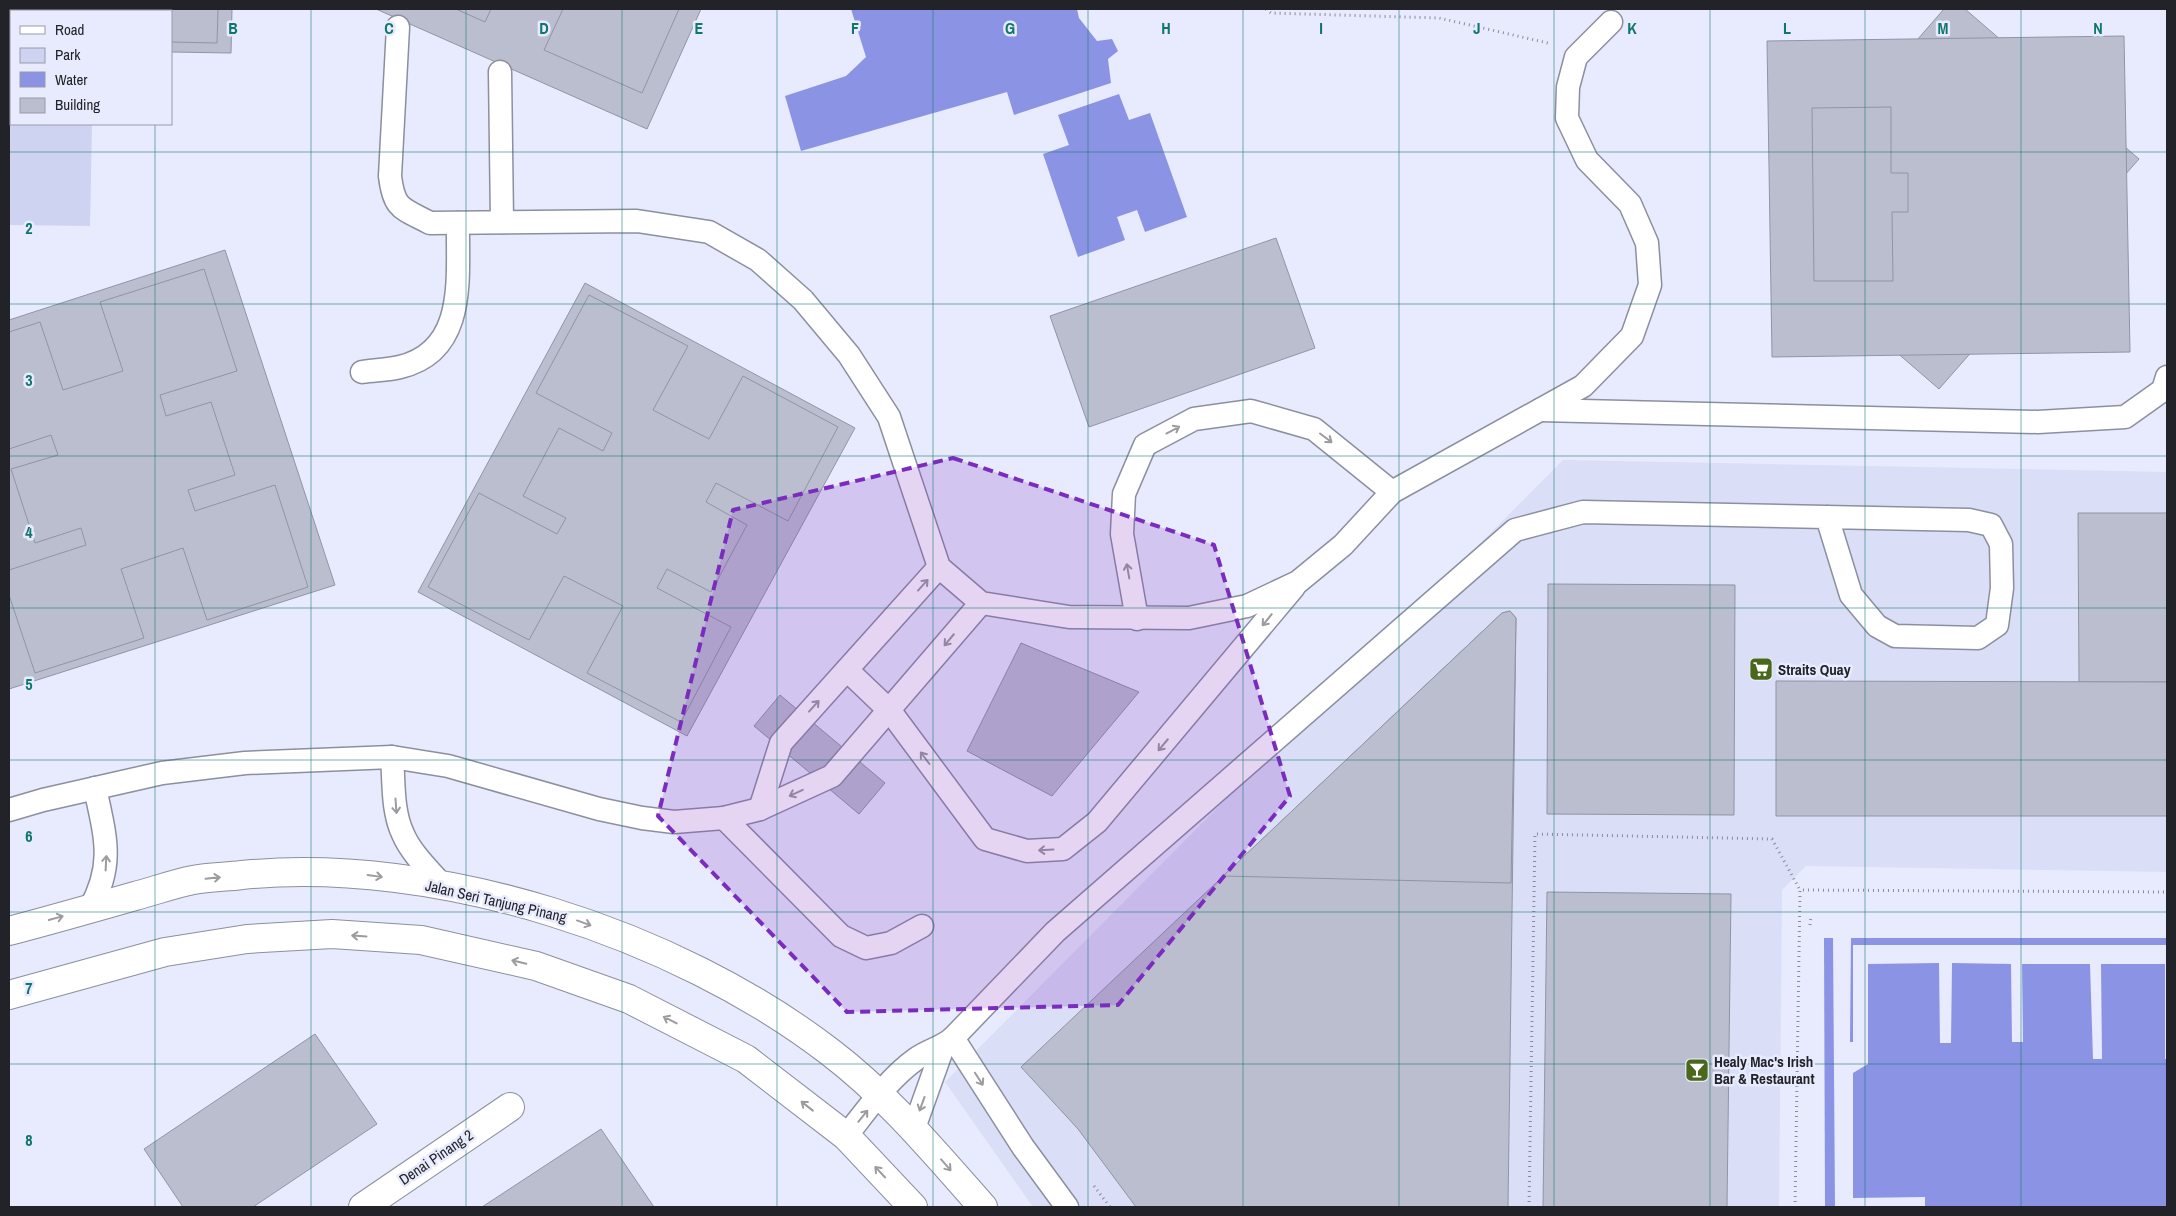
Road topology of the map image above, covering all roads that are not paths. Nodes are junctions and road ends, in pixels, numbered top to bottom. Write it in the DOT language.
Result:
graph roads {
  1 [pos="1611,22"];
  2 [pos="398,27"];
  3 [pos="500,72"];
  4 [pos="502,222"];
  5 [pos="458,224"];
  6 [pos="362,372"];
  7 [pos="2167,377"];
  8 [pos="1539,410"];
  9 [pos="1392,492"];
  10 [pos="1827,517"];
  11 [pos="939,567"];
  12 [pos="1298,582"];
  13 [pos="981,603"];
  14 [pos="1137,619"];
  15 [pos="847,670"];
  16 [pos="890,711"];
  17 [pos="392,757"];
  18 [pos="95,788"];
  19 [pos="9,810"];
  20 [pos="760,810"];
  21 [pos="724,818"];
  22 [pos="443,886"];
  23 [pos="90,909"];
  24 [pos="922,926"];
  25 [pos="9,932"];
  26 [pos="9,995"];
  27 [pos="948,1043"];
  28 [pos="879,1095"];
  29 [pos="510,1107"];
  30 [pos="914,1128"];
  31 [pos="846,1136"];
  32 [pos="363,1207"];
  33 [pos="913,1207"];
  34 [pos="983,1207"];
  35 [pos="1067,1207"];
  1 -- 8 [label="lane"];
  2 -- 5 [label="lane"];
  3 -- 4 [label="lane"];
  4 -- 5 [label="lane"];
  4 -- 11 [label="lane"];
  5 -- 6 [label="lane"];
  7 -- 8 [label="lane"];
  8 -- 9 [label="lane"];
  9 -- 12 [label="lane"];
  14 -- 9 [label="lane, one-way"];
  10 -- 10 [label="lane"];
  10 -- 27 [label="lane"];
  11 -- 13 [label="lane"];
  15 -- 11 [label="lane, one-way"];
  12 -- 14 [label="lane"];
  12 -- 16 [label="lane, one-way"];
  13 -- 14 [label="lane"];
  13 -- 16 [label="lane, one-way"];
  15 -- 16 [label="lane"];
  20 -- 15 [label="lane, one-way"];
  16 -- 20 [label="lane, one-way"];
  17 -- 18 [label="lane"];
  17 -- 21 [label="lane"];
  17 -- 22 [label="lane, one-way"];
  18 -- 19 [label="lane"];
  23 -- 18 [label="lane, one-way"];
  20 -- 21 [label="lane"];
  21 -- 24 [label="lane"];
  23 -- 22 [label="main road, Jalan Seri Tanjung Pinang, one-way"];
  22 -- 28 [label="main road, Jalan Seri Tanjung Pinang, one-way"];
  25 -- 23 [label="main road, Jalan Seri Tanjung Pinang, one-way"];
  31 -- 26 [label="main road, one-way"];
  27 -- 28 [label="lane"];
  27 -- 30 [label="lane, one-way"];
  27 -- 35 [label="lane, one-way"];
  28 -- 30 [label="main road, Jalan Seri Tanjung Pinang"];
  31 -- 28 [label="lane, one-way"];
  29 -- 32 [label="main road, Denai Pinang 2"];
  30 -- 34 [label="main road, Jalan Seri Tanjung Pinang, one-way"];
  33 -- 31 [label="main road, one-way"];
}
